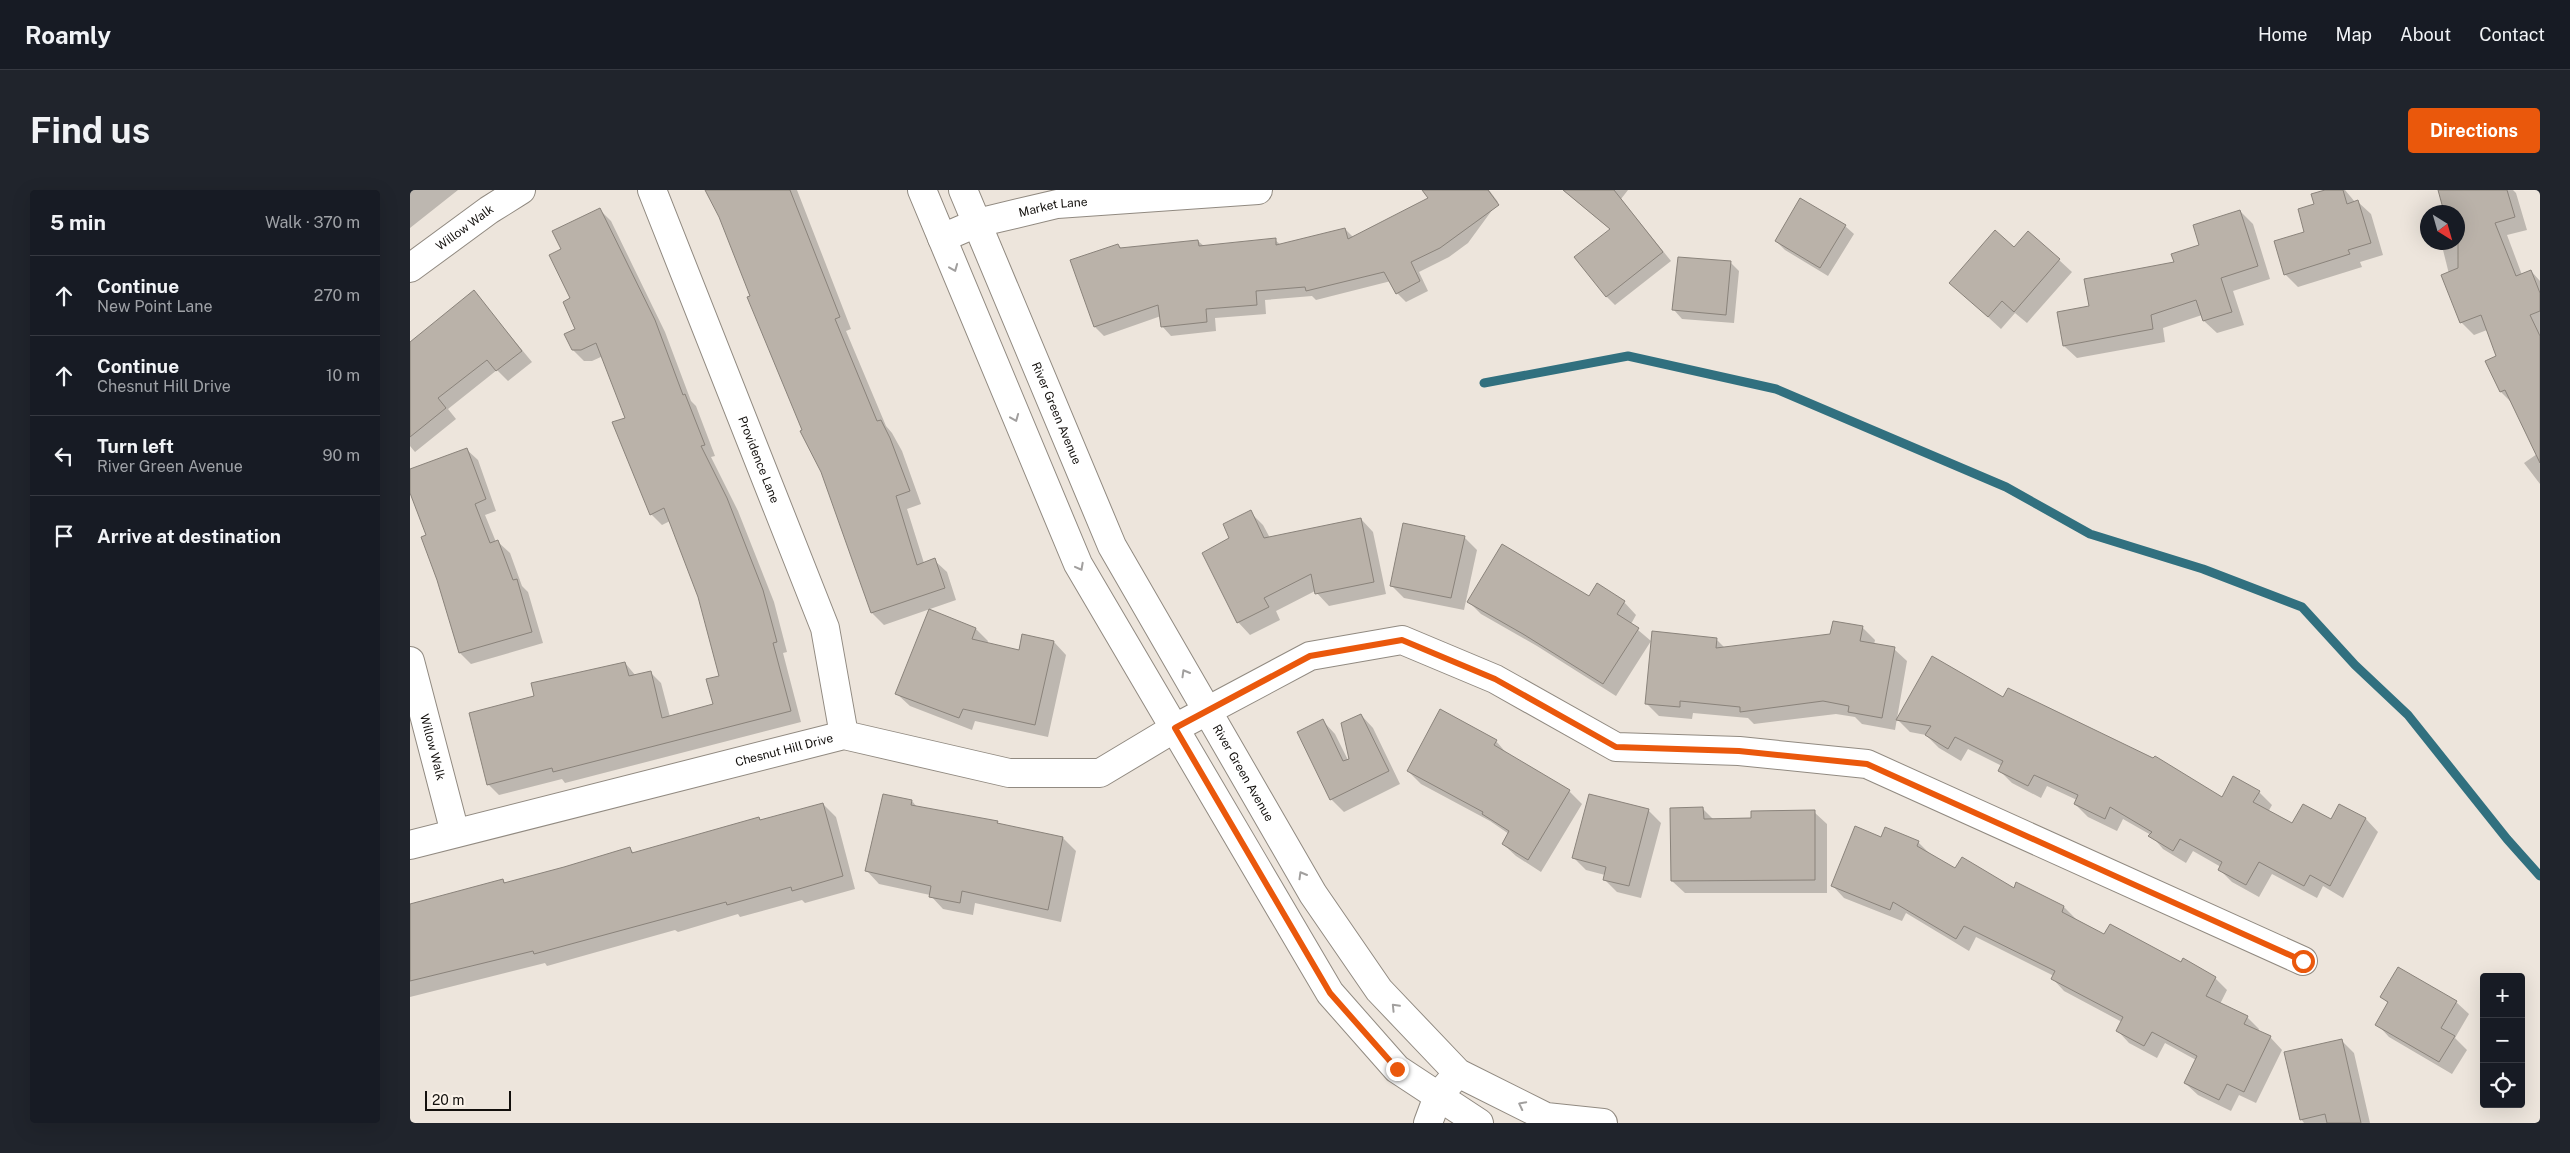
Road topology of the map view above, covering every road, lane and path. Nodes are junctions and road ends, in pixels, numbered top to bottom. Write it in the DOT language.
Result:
graph roads {
  1 [pos="522,190"];
  2 [pos="652,190"];
  3 [pos="922,190"];
  4 [pos="963,190"];
  5 [pos="1258,190"];
  6 [pos="977,223"];
  7 [pos="942,238"];
  8 [pos="410,268"];
  9 [pos="410,662"];
  10 [pos="1207,710"];
  11 [pos="1175,728"];
  12 [pos="844,736"];
  13 [pos="455,833"];
  14 [pos="410,845"];
  15 [pos="2303,961"];
  16 [pos="1458,1073"];
  17 [pos="1438,1096"];
  18 [pos="1428,1123"];
  19 [pos="1479,1123"];
  20 [pos="1603,1123"];
  1 -- 8 [label="street, Willow Walk"];
  2 -- 12 [label="street, Providence Lane"];
  3 -- 7 [label="street"];
  4 -- 6 [label="street, River Green Avenue"];
  5 -- 6 [label="street, Market Lane"];
  6 -- 7 [label="street, Market Lane"];
  10 -- 6 [label="street, River Green Avenue, one-way"];
  7 -- 11 [label="street, one-way"];
  9 -- 13 [label="street, Willow Walk"];
  10 -- 11 [label="street, Chesnut Hill Drive"];
  10 -- 15 [label="street, Chesnut Hill Drive"];
  16 -- 10 [label="street, River Green Avenue, one-way"];
  11 -- 12 [label="street, Chesnut Hill Drive"];
  11 -- 17 [label="street"];
  12 -- 13 [label="street, Chesnut Hill Drive"];
  13 -- 14 [label="street, Chesnut Hill Drive"];
  16 -- 17 [label="street"];
  20 -- 16 [label="street, River Green Avenue, one-way"];
  17 -- 18 [label="street"];
  17 -- 19 [label="street"];
}
